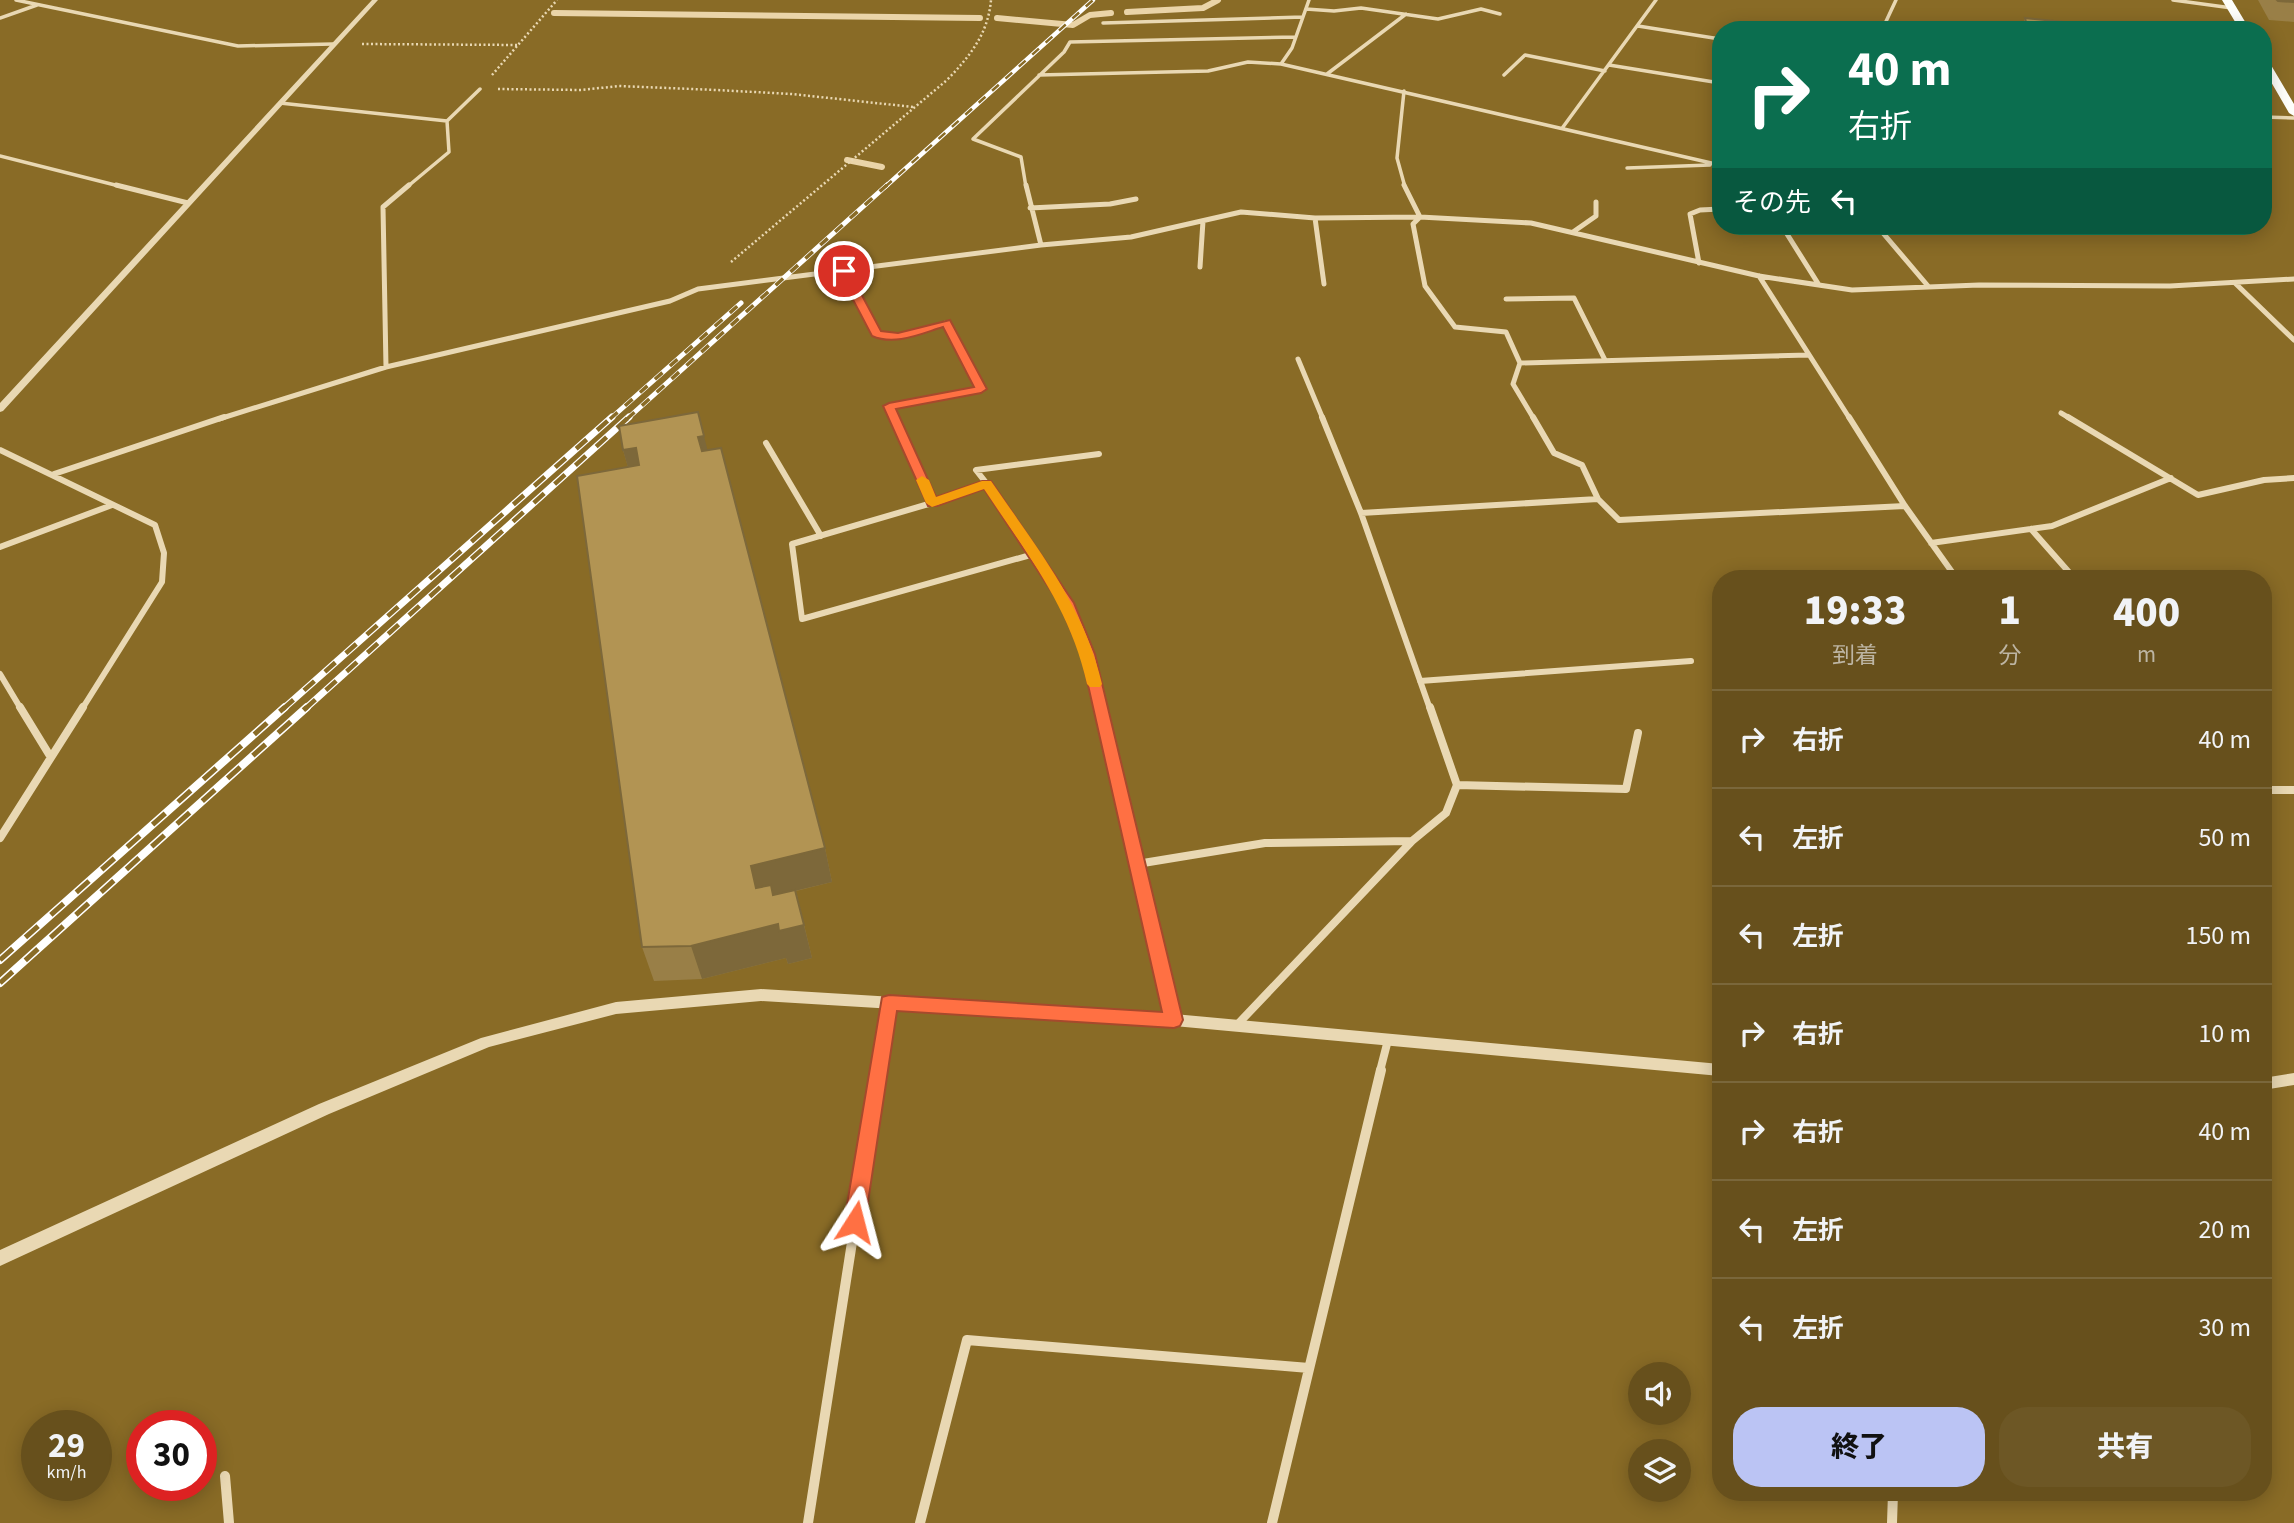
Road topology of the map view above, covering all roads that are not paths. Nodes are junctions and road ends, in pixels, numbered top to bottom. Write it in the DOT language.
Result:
graph roads {
  1 [pos="16,0"];
  2 [pos="375,0"];
  3 [pos="1309,0"];
  4 [pos="1656,0"];
  5 [pos="1896,0"];
  6 [pos="2173,0"];
  7 [pos="2230,4"];
  8 [pos="37,5"];
  9 [pos="1306,9"];
  10 [pos="1406,14"];
  11 [pos="1500,14"];
  12 [pos="0,18"];
  13 [pos="1303,18"];
  14 [pos="1888,21"];
  15 [pos="2240,21"];
  16 [pos="1103,23"];
  17 [pos="1638,26"];
  18 [pos="1295,37"];
  19 [pos="1712,38"];
  20 [pos="333,44"];
  21 [pos="1282,64"];
  22 [pos="1609,65"];
  23 [pos="1605,71"];
  24 [pos="1327,74"];
  25 [pos="2272,74"];
  26 [pos="1039,75"];
  27 [pos="1504,75"];
  28 [pos="1712,82"];
  29 [pos="480,89"];
  30 [pos="1404,91"];
  31 [pos="280,103"];
  32 [pos="2291,103"];
  33 [pos="2294,116"];
  34 [pos="2272,117"];
  35 [pos="447,121"];
  36 [pos="1563,127"];
  37 [pos="0,156"];
  38 [pos="1712,163"];
  39 [pos="1712,165"];
  40 [pos="1627,168"];
  41 [pos="1136,199"];
  42 [pos="1596,202"];
  43 [pos="188,203"];
  44 [pos="1030,208"];
  45 [pos="1712,209"];
  46 [pos="1420,217"];
  47 [pos="1315,218"];
  48 [pos="1203,221"];
  49 [pos="1573,232"];
  50 [pos="1788,235"];
  51 [pos="1885,235"];
  52 [pos="1041,245"];
  53 [pos="1699,263"];
  54 [pos="1200,267"];
  55 [pos="844,271"];
  56 [pos="1759,276"];
  57 [pos="2294,279"];
  58 [pos="2235,283"];
  59 [pos="1324,285"];
  60 [pos="1819,285"];
  61 [pos="1928,286"];
  62 [pos="1506,299"];
  63 [pos="2294,340"];
  64 [pos="1809,355"];
  65 [pos="1298,359"];
  66 [pos="1605,360"];
  67 [pos="1520,363"];
  68 [pos="386,367"];
  69 [pos="0,409"];
  70 [pos="2061,412"];
  71 [pos="766,443"];
  72 [pos="0,450"];
  73 [pos="1099,454"];
  74 [pos="54,474"];
  75 [pos="2171,478"];
  76 [pos="2294,478"];
  77 [pos="987,484"];
  78 [pos="1598,499"];
  79 [pos="932,503"];
  80 [pos="112,505"];
  81 [pos="1905,506"];
  82 [pos="1361,513"];
  83 [pos="2031,529"];
  84 [pos="821,536"];
  85 [pos="1931,543"];
  86 [pos="0,547"];
  87 [pos="1034,554"];
  88 [pos="1951,570"];
  89 [pos="2067,570"];
  90 [pos="1691,661"];
  91 [pos="0,674"];
  92 [pos="1420,681"];
  93 [pos="1638,733"];
  94 [pos="50,756"];
  95 [pos="1457,785"];
  96 [pos="2272,790"];
  97 [pos="2294,790"];
  98 [pos="0,838"];
  99 [pos="1412,841"];
  100 [pos="1137,864"];
  101 [pos="889,1003"];
  102 [pos="1174,1020"];
  103 [pos="1236,1026"];
  104 [pos="1388,1040"];
  105 [pos="1712,1069"];
  106 [pos="2294,1079"];
  107 [pos="2272,1083"];
  108 [pos="0,1258"];
  109 [pos="1309,1368"];
  110 [pos="225,1476"];
  111 [pos="1892,1501"];
  112 [pos="229,1523"];
  113 [pos="808,1523"];
  114 [pos="920,1523"];
  115 [pos="1272,1523"];
  116 [pos="1892,1523"];
  1 -- 8 [label="street"];
  2 -- 20 [label="street"];
  3 -- 9 [label="street"];
  4 -- 17 [label="street"];
  5 -- 14 [label="street"];
  6 -- 7 [label="street"];
  7 -- 15 [label="highway"];
  8 -- 12 [label="street"];
  8 -- 20 [label="street"];
  9 -- 10 [label="street"];
  9 -- 13 [label="street"];
  10 -- 11 [label="street"];
  10 -- 24 [label="street"];
  13 -- 16 [label="street"];
  13 -- 18 [label="street"];
  17 -- 19 [label="street"];
  17 -- 22 [label="street"];
  18 -- 21 [label="street"];
  18 -- 26 [label="street"];
  20 -- 31 [label="street"];
  21 -- 24 [label="street"];
  21 -- 26 [label="street"];
  22 -- 23 [label="street"];
  22 -- 28 [label="street"];
  23 -- 27 [label="street"];
  23 -- 36 [label="street"];
  24 -- 30 [label="street"];
  25 -- 32 [label="highway"];
  26 -- 44 [label="street"];
  29 -- 35 [label="street"];
  30 -- 36 [label="street"];
  30 -- 46 [label="street"];
  31 -- 35 [label="street"];
  31 -- 43 [label="street"];
  32 -- 33 [label="highway"];
  33 -- 34 [label="street"];
  35 -- 68 [label="street"];
  36 -- 38 [label="street"];
  37 -- 43 [label="street"];
  39 -- 40 [label="street"];
  41 -- 44 [label="street"];
  42 -- 49 [label="street"];
  43 -- 69 [label="street"];
  44 -- 52 [label="street"];
  45 -- 53 [label="street"];
  46 -- 47 [label="street"];
  46 -- 49 [label="street"];
  46 -- 67 [label="street"];
  47 -- 48 [label="street"];
  47 -- 59 [label="street"];
  48 -- 52 [label="street"];
  48 -- 54 [label="street"];
  49 -- 53 [label="street"];
  50 -- 60 [label="street"];
  51 -- 61 [label="street"];
  52 -- 55 [label="street"];
  53 -- 56 [label="street"];
  55 -- 68 [label="street"];
  55 -- 79 [label="street"];
  56 -- 60 [label="street"];
  56 -- 64 [label="street"];
  57 -- 58 [label="street"];
  58 -- 61 [label="street"];
  58 -- 63 [label="street"];
  60 -- 61 [label="street"];
  62 -- 66 [label="street"];
  64 -- 66 [label="street"];
  64 -- 81 [label="street"];
  65 -- 82 [label="street"];
  66 -- 67 [label="street"];
  67 -- 78 [label="street"];
  68 -- 74 [label="street"];
  70 -- 75 [label="street"];
  71 -- 84 [label="street"];
  72 -- 74 [label="street"];
  73 -- 77 [label="street"];
  74 -- 80 [label="street"];
  75 -- 76 [label="street"];
  75 -- 83 [label="street"];
  77 -- 79 [label="street"];
  77 -- 87 [label="street"];
  78 -- 81 [label="street"];
  78 -- 82 [label="street"];
  79 -- 84 [label="street"];
  80 -- 86 [label="street"];
  80 -- 94 [label="street"];
  81 -- 85 [label="street"];
  82 -- 92 [label="street"];
  83 -- 85 [label="street"];
  83 -- 89 [label="street"];
  84 -- 87 [label="street"];
  85 -- 88 [label="street"];
  87 -- 100 [label="street"];
  90 -- 92 [label="street"];
  91 -- 94 [label="street"];
  92 -- 95 [label="street"];
  93 -- 95 [label="street"];
  94 -- 98 [label="street"];
  95 -- 99 [label="street"];
  96 -- 97 [label="street"];
  99 -- 100 [label="street"];
  99 -- 103 [label="street"];
  100 -- 102 [label="street"];
  101 -- 102 [label="street"];
  101 -- 108 [label="street"];
  101 -- 113 [label="street"];
  102 -- 103 [label="street"];
  103 -- 104 [label="street"];
  104 -- 105 [label="street"];
  104 -- 109 [label="street"];
  106 -- 107 [label="street"];
  109 -- 114 [label="street"];
  109 -- 115 [label="street"];
  110 -- 112 [label="street"];
  111 -- 116 [label="street"];
}
